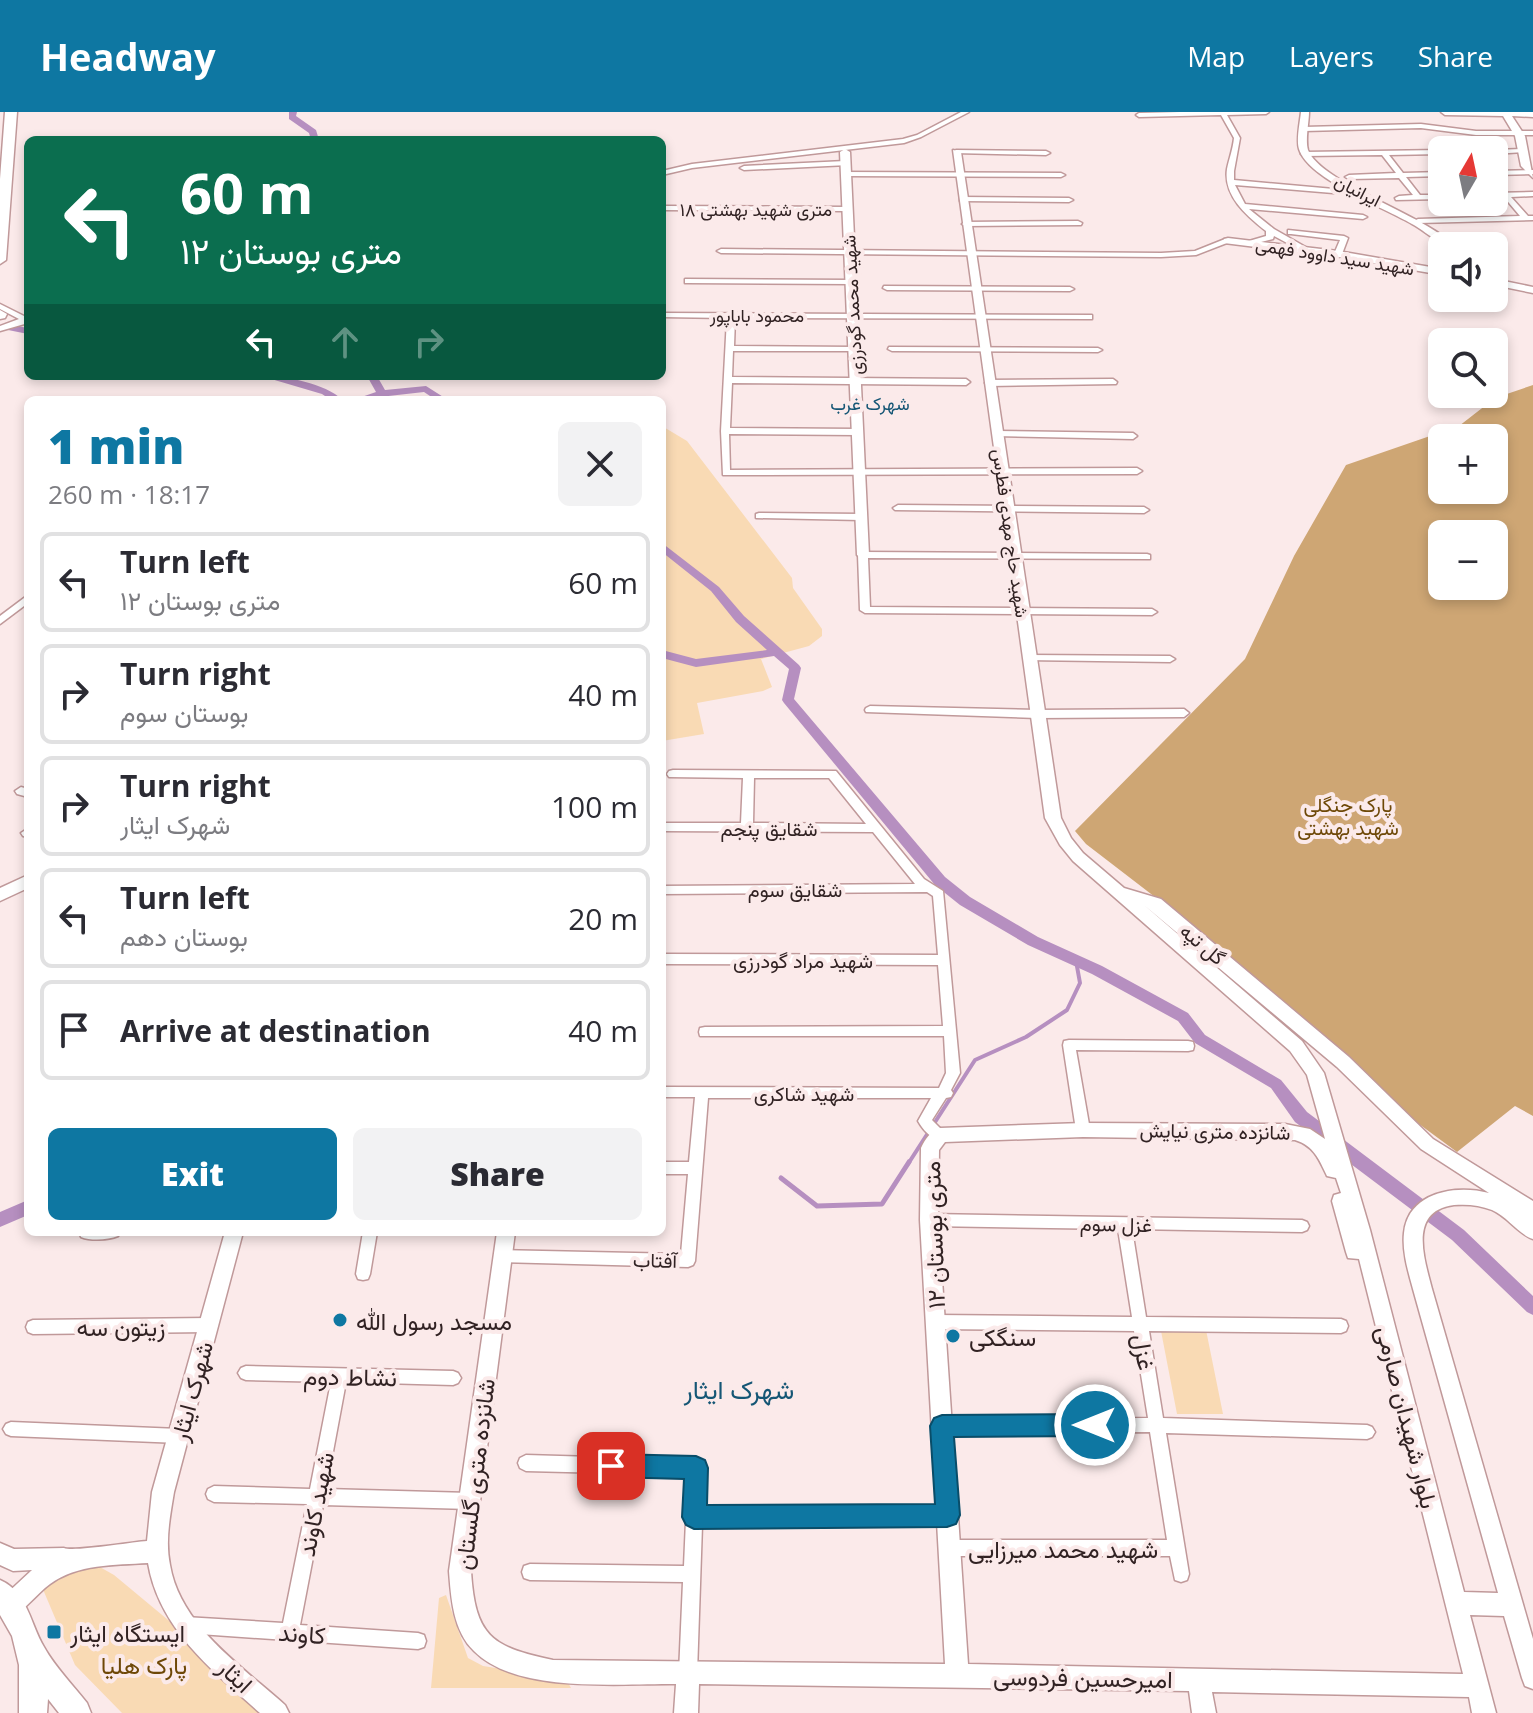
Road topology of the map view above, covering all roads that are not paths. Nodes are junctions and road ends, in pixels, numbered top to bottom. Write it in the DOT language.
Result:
graph roads {
  1 [pos="11,112"];
  2 [pos="966,112"];
  3 [pos="1266,112"];
  4 [pos="1305,112"];
  5 [pos="1445,112"];
  6 [pos="1223,113"];
  7 [pos="1506,114"];
  8 [pos="1533,114"];
  9 [pos="1139,115"];
  10 [pos="1304,129"];
  11 [pos="1518,133"];
  12 [pos="1533,133"];
  13 [pos="1522,151"];
  14 [pos="956,152"];
  15 [pos="1428,152"];
  16 [pos="1508,152"];
  17 [pos="1046,153"];
  18 [pos="1384,153"];
  19 [pos="1305,154"];
  20 [pos="845,163"];
  21 [pos="1508,173"];
  22 [pos="666,174"];
  23 [pos="959,174"];
  24 [pos="1428,174"];
  25 [pos="1532,174"];
  26 [pos="666,175"];
  27 [pos="1061,175"];
  28 [pos="1401,175"];
  29 [pos="1349,177"];
  30 [pos="1231,182"];
  31 [pos="1345,192"];
  32 [pos="1533,194"];
  33 [pos="1508,195"];
  34 [pos="1418,197"];
  35 [pos="1428,197"];
  36 [pos="1508,197"];
  37 [pos="1399,198"];
  38 [pos="963,199"];
  39 [pos="1069,200"];
  40 [pos="1244,206"];
  41 [pos="666,208"];
  42 [pos="847,209"];
  43 [pos="1363,217"];
  44 [pos="1530,218"];
  45 [pos="1418,221"];
  46 [pos="1078,223"];
  47 [pos="966,224"];
  48 [pos="1270,229"];
  49 [pos="1291,232"];
  50 [pos="1432,232"];
  51 [pos="1228,241"];
  52 [pos="1252,243"];
  53 [pos="1305,249"];
  54 [pos="721,251"];
  55 [pos="849,253"];
  56 [pos="1338,254"];
  57 [pos="971,255"];
  58 [pos="0,260"];
  59 [pos="1428,270"];
  60 [pos="688,281"];
  61 [pos="851,282"];
  62 [pos="1508,285"];
  63 [pos="887,288"];
  64 [pos="975,288"];
  65 [pos="1070,289"];
  66 [pos="1533,290"];
  67 [pos="0,306"];
  68 [pos="666,315"];
  69 [pos="731,315"];
  70 [pos="852,316"];
  71 [pos="980,317"];
  72 [pos="1089,317"];
  73 [pos="24,318"];
  74 [pos="24,321"];
  75 [pos="0,329"];
  76 [pos="729,348"];
  77 [pos="854,349"];
  78 [pos="892,349"];
  79 [pos="1098,350"];
  80 [pos="984,351"];
  81 [pos="728,380"];
  82 [pos="855,380"];
  83 [pos="966,382"];
  84 [pos="1113,382"];
  85 [pos="989,383"];
  86 [pos="725,431"];
  87 [pos="857,432"];
  88 [pos="997,434"];
  89 [pos="1133,436"];
  90 [pos="1002,471"];
  91 [pos="1137,471"];
  92 [pos="859,472"];
  93 [pos="898,508"];
  94 [pos="1008,510"];
  95 [pos="1144,510"];
  96 [pos="759,516"];
  97 [pos="861,517"];
  98 [pos="863,555"];
  99 [pos="1014,556"];
  100 [pos="1147,557"];
  101 [pos="24,601"];
  102 [pos="1022,611"];
  103 [pos="1152,612"];
  104 [pos="0,621"];
  105 [pos="1029,658"];
  106 [pos="1170,659"];
  107 [pos="870,710"];
  108 [pos="1184,713"];
  109 [pos="1037,714"];
  110 [pos="673,774"];
  111 [pos="749,774"];
  112 [pos="666,827"];
  113 [pos="747,828"];
  114 [pos="876,828"];
  115 [pos="15,883"];
  116 [pos="929,888"];
  117 [pos="666,890"];
  118 [pos="1117,890"];
  119 [pos="0,895"];
  120 [pos="666,959"];
  121 [pos="944,960"];
  122 [pos="950,1031"];
  123 [pos="705,1032"];
  124 [pos="1188,1046"];
  125 [pos="666,1092"];
  126 [pos="702,1093"];
  127 [pos="946,1093"];
  128 [pos="1330,1121"];
  129 [pos="933,1128"];
  130 [pos="1083,1130"];
  131 [pos="666,1168"];
  132 [pos="695,1168"];
  133 [pos="1533,1211"];
  134 [pos="929,1220"];
  135 [pos="1124,1225"];
  136 [pos="1302,1226"];
  137 [pos="1533,1231"];
  138 [pos="233,1236"];
  139 [pos="369,1236"];
  140 [pos="505,1236"];
  141 [pos="502,1256"];
  142 [pos="363,1274"];
  143 [pos="1378,1298"];
  144 [pos="935,1322"];
  145 [pos="1140,1323"];
  146 [pos="209,1325"];
  147 [pos="1341,1326"];
  148 [pos="33,1327"];
  149 [pos="246,1373"];
  150 [pos="340,1376"];
  151 [pos="453,1378"];
  152 [pos="1156,1425"];
  153 [pos="942,1426"];
  154 [pos="11,1429"];
  155 [pos="1367,1432"];
  156 [pos="179,1436"];
  157 [pos="526,1463"];
  158 [pos="214,1494"];
  159 [pos="317,1497"];
  160 [pos="470,1501"];
  161 [pos="947,1515"];
  162 [pos="694,1517"];
  163 [pos="950,1548"];
  164 [pos="1177,1548"];
  165 [pos="157,1551"];
  166 [pos="0,1554"];
  167 [pos="74,1559"];
  168 [pos="530,1572"];
  169 [pos="692,1574"];
  170 [pos="1181,1574"];
  171 [pos="5,1600"];
  172 [pos="1456,1603"];
  173 [pos="1512,1605"];
  174 [pos="185,1625"];
  175 [pos="290,1632"];
  176 [pos="418,1641"];
  177 [pos="32,1655"];
  178 [pos="1532,1672"];
  179 [pos="688,1673"];
  180 [pos="957,1675"];
  181 [pos="1199,1680"];
  182 [pos="1477,1686"];
  183 [pos="33,1713"];
  184 [pos="77,1713"];
  185 [pos="277,1713"];
  186 [pos="686,1713"];
  187 [pos="1204,1713"];
  188 [pos="1484,1713"];
  1 -- 58 [label="highway"];
  2 -- 22 [label="street"];
  3 -- 6 [label="street"];
  4 -- 10 [label="street"];
  5 -- 7 [label="street"];
  6 -- 9 [label="street"];
  6 -- 30 [label="street"];
  7 -- 8 [label="street"];
  7 -- 11 [label="street"];
  10 -- 11 [label="street"];
  10 -- 19 [label="street"];
  11 -- 12 [label="street"];
  11 -- 13 [label="street"];
  13 -- 16 [label="street"];
  13 -- 25 [label="street"];
  14 -- 17 [label="street"];
  14 -- 23 [label="street, شهید حاج مهدی فطرس"];
  15 -- 18 [label="street"];
  18 -- 19 [label="street"];
  18 -- 28 [label="street"];
  19 -- 45 [label="street, ایرانیان"];
  20 -- 23 [label="street"];
  20 -- 26 [label="street"];
  20 -- 42 [label="street, شهید محمد گودرزی"];
  21 -- 25 [label="street"];
  23 -- 27 [label="street"];
  23 -- 38 [label="street, شهید حاج مهدی فطرس"];
  24 -- 28 [label="street"];
  28 -- 29 [label="street"];
  28 -- 34 [label="street"];
  30 -- 31 [label="street"];
  30 -- 40 [label="street"];
  32 -- 33 [label="street"];
  34 -- 35 [label="street"];
  34 -- 37 [label="street"];
  36 -- 44 [label="street"];
  38 -- 39 [label="street"];
  38 -- 47 [label="street, شهید حاج مهدی فطرس"];
  40 -- 43 [label="street"];
  40 -- 48 [label="street"];
  41 -- 42 [label="street, ۱۸ متری شهید بهشتی"];
  42 -- 55 [label="street, شهید محمد گودرزی"];
  44 -- 45 [label="street"];
  45 -- 50 [label="street, ایرانیان"];
  46 -- 47 [label="street"];
  47 -- 57 [label="street, شهید حاج مهدی فطرس"];
  48 -- 52 [label="street"];
  48 -- 53 [label="street"];
  49 -- 56 [label="street"];
  51 -- 52 [label="street, شهید سید داوود فهمی"];
  51 -- 57 [label="street"];
  52 -- 53 [label="street, شهید سید داوود فهمی"];
  53 -- 56 [label="street, شهید سید داوود فهمی"];
  54 -- 55 [label="street"];
  55 -- 57 [label="street"];
  55 -- 61 [label="street, شهید محمد گودرزی"];
  56 -- 59 [label="street, شهید سید داوود فهمی"];
  57 -- 64 [label="street, شهید حاج مهدی فطرس"];
  60 -- 61 [label="street"];
  61 -- 70 [label="street, شهید محمد گودرزی"];
  62 -- 66 [label="street"];
  63 -- 64 [label="street"];
  64 -- 65 [label="street"];
  64 -- 71 [label="street, شهید حاج مهدی فطرس"];
  67 -- 73 [label="street"];
  68 -- 69 [label="street, محمود باباپور"];
  69 -- 70 [label="street, محمود باباپور"];
  69 -- 76 [label="street"];
  70 -- 71 [label="street, محمود باباپور"];
  70 -- 77 [label="street, شهید محمد گودرزی"];
  71 -- 72 [label="street, محمود باباپور"];
  71 -- 80 [label="street, شهید حاج مهدی فطرس"];
  74 -- 75 [label="street"];
  76 -- 77 [label="street"];
  76 -- 81 [label="street"];
  77 -- 82 [label="street, شهید محمد گودرزی"];
  78 -- 80 [label="street"];
  79 -- 80 [label="street"];
  80 -- 85 [label="street, شهید حاج مهدی فطرس"];
  81 -- 82 [label="street"];
  81 -- 86 [label="street"];
  82 -- 83 [label="street"];
  82 -- 87 [label="street, شهید محمد گودرزی"];
  84 -- 85 [label="street"];
  85 -- 88 [label="street, شهید حاج مهدی فطرس"];
  86 -- 87 [label="street"];
  86 -- 92 [label="street"];
  87 -- 92 [label="street, شهید محمد گودرزی"];
  88 -- 89 [label="street"];
  88 -- 90 [label="street, شهید حاج مهدی فطرس"];
  90 -- 91 [label="street"];
  90 -- 92 [label="street"];
  90 -- 94 [label="street, شهید حاج مهدی فطرس"];
  92 -- 97 [label="street, شهید محمد گودرزی"];
  93 -- 94 [label="street"];
  94 -- 95 [label="street"];
  94 -- 99 [label="street, شهید حاج مهدی فطرس"];
  96 -- 97 [label="street"];
  97 -- 98 [label="street, شهید محمد گودرزی"];
  98 -- 99 [label="street"];
  98 -- 102 [label="street"];
  99 -- 100 [label="street"];
  99 -- 102 [label="street, شهید حاج مهدی فطرس"];
  101 -- 104 [label="street"];
  102 -- 103 [label="street"];
  102 -- 105 [label="street, شهید حاج مهدی فطرس"];
  105 -- 106 [label="street"];
  105 -- 109 [label="street, شهید حاج مهدی فطرس"];
  107 -- 109 [label="street"];
  108 -- 109 [label="street"];
  109 -- 118 [label="street, شهید حاج مهدی فطرس"];
  110 -- 111 [label="street"];
  111 -- 113 [label="street"];
  111 -- 114 [label="street"];
  112 -- 113 [label="street, شقایق پنجم"];
  113 -- 114 [label="street, شقایق پنجم"];
  114 -- 116 [label="street"];
  115 -- 119 [label="street"];
  116 -- 117 [label="street, شقایق سوم"];
  116 -- 121 [label="street"];
  118 -- 128 [label="street, گل تپه"];
  118 -- 133 [label="street, گل تپه"];
  120 -- 121 [label="street, شهید مراد گودرزی"];
  121 -- 122 [label="street"];
  122 -- 123 [label="street"];
  122 -- 127 [label="street"];
  124 -- 130 [label="street"];
  125 -- 126 [label="street, شهید شاکری"];
  126 -- 127 [label="street, شهید شاکری"];
  126 -- 132 [label="street, آفتاب"];
  127 -- 129 [label="street"];
  128 -- 143 [label="street, بلوار شهیدان صارمی"];
  129 -- 130 [label="street, شانزده متری نیایش"];
  129 -- 134 [label="street, ۱۲ متری بوستان"];
  130 -- 143 [label="street, شانزده متری نیایش"];
  131 -- 132 [label="street"];
  132 -- 141 [label="street, آفتاب"];
  134 -- 135 [label="street, غزل سوم"];
  134 -- 144 [label="street, ۱۲ متری بوستان"];
  135 -- 136 [label="street, غزل سوم"];
  135 -- 145 [label="street, غزل"];
  137 -- 173 [label="street"];
  138 -- 146 [label="street, شهرک ایثار"];
  139 -- 142 [label="street"];
  140 -- 141 [label="street, شانزده متری گلستان"];
  141 -- 160 [label="street, شانزده متری گلستان"];
  143 -- 172 [label="street, بلوار شهیدان صارمی"];
  144 -- 145 [label="street"];
  144 -- 153 [label="street, ۱۲ متری بوستان"];
  145 -- 147 [label="street"];
  145 -- 152 [label="street, غزل"];
  146 -- 148 [label="street, زیتون سه"];
  146 -- 156 [label="street, شهرک ایثار"];
  149 -- 150 [label="street, نشاط دوم"];
  150 -- 151 [label="street, نشاط دوم"];
  150 -- 159 [label="street, شهید کاوند"];
  152 -- 153 [label="street"];
  152 -- 155 [label="street"];
  152 -- 164 [label="street, غزل"];
  153 -- 161 [label="street, ۱۲ متری بوستان"];
  154 -- 156 [label="street"];
  156 -- 165 [label="street, شهرک ایثار"];
  157 -- 162 [label="street"];
  158 -- 159 [label="street"];
  159 -- 160 [label="street"];
  159 -- 175 [label="street, شهید کاوند"];
  160 -- 179 [label="street, شانزده متری گلستان"];
  161 -- 162 [label="street"];
  161 -- 163 [label="street, ۱۲ متری بوستان"];
  162 -- 169 [label="street"];
  163 -- 164 [label="street, شهید محمد میرزایی"];
  163 -- 180 [label="street, ۱۲ متری بوستان"];
  164 -- 170 [label="street, غزل"];
  165 -- 167 [label="street"];
  165 -- 174 [label="street, ایثار"];
  166 -- 167 [label="street"];
  167 -- 171 [label="street"];
  168 -- 169 [label="street"];
  169 -- 179 [label="street"];
  171 -- 177 [label="highway"];
  172 -- 173 [label="street"];
  172 -- 182 [label="street, بلوار شهیدان صارمی"];
  173 -- 178 [label="street"];
  174 -- 175 [label="street, کاوند"];
  174 -- 185 [label="street, ایثار"];
  175 -- 176 [label="street, کاوند"];
  177 -- 183 [label="highway"];
  177 -- 184 [label="highway"];
  179 -- 180 [label="street, امیرحسین فردوسی"];
  179 -- 186 [label="street"];
  180 -- 181 [label="street, امیرحسین فردوسی"];
  181 -- 182 [label="street, امیرحسین فردوسی"];
  181 -- 187 [label="street"];
  182 -- 188 [label="street, بلوار شهیدان صارمی"];
}
